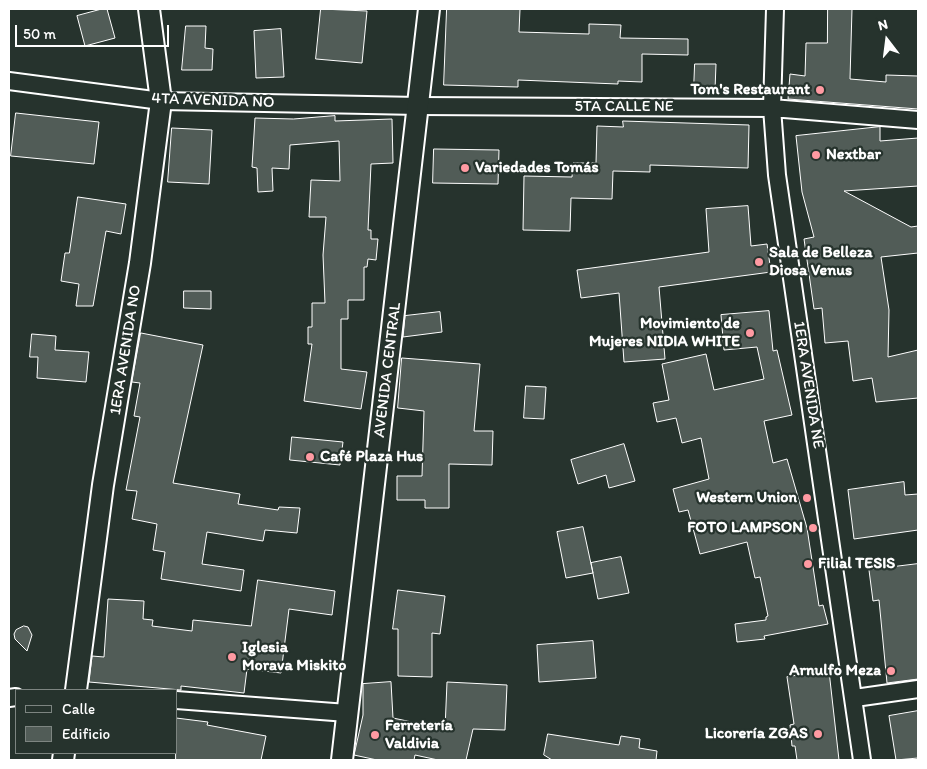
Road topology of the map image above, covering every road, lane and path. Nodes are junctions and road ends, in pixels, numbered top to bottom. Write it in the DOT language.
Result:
graph roads {
  1 [pos="149,9"];
  2 [pos="429,9"];
  3 [pos="774,9"];
  4 [pos="9,81"];
  5 [pos="161,101"];
  6 [pos="419,106"];
  7 [pos="772,108"];
  8 [pos="918,120"];
  9 [pos="918,688"];
  10 [pos="76,689"];
  11 [pos="855,698"];
  12 [pos="178,700"];
  13 [pos="347,713"];
  14 [pos="342,760"];
  15 [pos="862,760"];
  1 -- 5 [label="street, 1ERA AVENIDA NO"];
  2 -- 6 [label="street, AVENIDA CENTRAL"];
  3 -- 7 [label="street, 1ERA AVENIDA NE"];
  4 -- 5 [label="street, 4TA AVENIDA NO"];
  5 -- 6 [label="street, 4TA AVENIDA NO"];
  5 -- 10 [label="street, 1ERA AVENIDA NO"];
  6 -- 7 [label="street, 5TA CALLE NE"];
  6 -- 13 [label="street, AVENIDA CENTRAL"];
  7 -- 8 [label="street, 5TA CALLE NE"];
  7 -- 11 [label="street, 1ERA AVENIDA NE"];
  9 -- 11 [label="street"];
  11 -- 15 [label="street, 1ERA AVENIDA NE"];
  12 -- 13 [label="street"];
  13 -- 14 [label="street, AVENIDA CENTRAL"];
}
